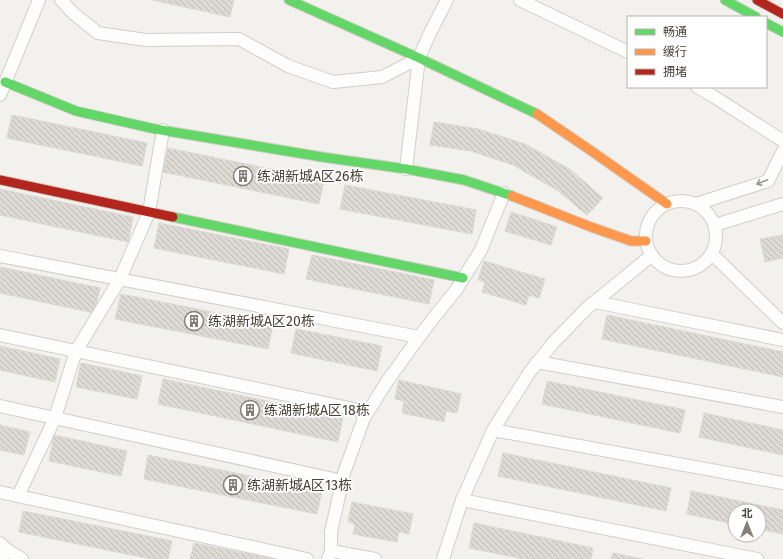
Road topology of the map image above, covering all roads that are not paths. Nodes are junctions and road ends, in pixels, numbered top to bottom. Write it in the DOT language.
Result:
graph roads {
  1 [pos="39,0"];
  2 [pos="61,0"];
  3 [pos="289,0"];
  4 [pos="447,0"];
  5 [pos="520,0"];
  6 [pos="725,0"];
  7 [pos="757,0"];
  8 [pos="783,14"];
  9 [pos="754,16"];
  10 [pos="767,24"];
  11 [pos="783,32"];
  12 [pos="627,52"];
  13 [pos="419,58"];
  14 [pos="5,82"];
  15 [pos="699,88"];
  16 [pos="0,95"];
  17 [pos="163,130"];
  18 [pos="783,141"];
  19 [pos="783,151"];
  20 [pos="406,169"];
  21 [pos="0,180"];
  22 [pos="504,193"];
  23 [pos="667,204"];
  24 [pos="696,204"];
  25 [pos="783,204"];
  26 [pos="149,212"];
  27 [pos="715,225"];
  28 [pos="646,241"];
  29 [pos="652,254"];
  30 [pos="712,254"];
  31 [pos="0,256"];
  32 [pos="463,278"];
  33 [pos="120,279"];
  34 [pos="595,302"];
  35 [pos="783,323"];
  36 [pos="0,335"];
  37 [pos="419,337"];
  38 [pos="783,340"];
  39 [pos="76,351"];
  40 [pos="537,362"];
  41 [pos="0,406"];
  42 [pos="783,406"];
  43 [pos="368,412"];
  44 [pos="55,418"];
  45 [pos="492,430"];
  46 [pos="342,481"];
  47 [pos="783,483"];
  48 [pos="0,492"];
  49 [pos="18,496"];
  50 [pos="462,500"];
  51 [pos="3,550"];
  52 [pos="330,555"];
  53 [pos="22,559"];
  54 [pos="308,559"];
  55 [pos="375,559"];
  56 [pos="443,559"];
  57 [pos="757,559"];
  1 -- 14 [label="street"];
  2 -- 13 [label="street"];
  3 -- 13 [label="street"];
  4 -- 13 [label="street"];
  5 -- 12 [label="street"];
  6 -- 9 [label="street"];
  7 -- 8 [label="street"];
  10 -- 11 [label="street"];
  13 -- 20 [label="street"];
  13 -- 23 [label="street"];
  14 -- 16 [label="street"];
  14 -- 17 [label="street"];
  15 -- 18 [label="street"];
  17 -- 20 [label="street"];
  17 -- 26 [label="street"];
  19 -- 24 [label="street, one-way"];
  20 -- 22 [label="street"];
  21 -- 26 [label="street"];
  22 -- 28 [label="street"];
  22 -- 32 [label="street"];
  23 -- 24 [label="street"];
  23 -- 28 [label="street"];
  24 -- 27 [label="street"];
  25 -- 27 [label="street"];
  26 -- 32 [label="street"];
  26 -- 33 [label="street"];
  27 -- 30 [label="street"];
  28 -- 29 [label="street"];
  29 -- 30 [label="street"];
  29 -- 34 [label="street"];
  30 -- 35 [label="street"];
  31 -- 33 [label="street"];
  32 -- 37 [label="street"];
  33 -- 37 [label="street"];
  33 -- 39 [label="street"];
  34 -- 38 [label="street"];
  34 -- 40 [label="street"];
  36 -- 39 [label="street"];
  37 -- 43 [label="street"];
  39 -- 43 [label="street"];
  39 -- 44 [label="street"];
  40 -- 42 [label="street"];
  40 -- 45 [label="street"];
  41 -- 44 [label="street"];
  43 -- 46 [label="street"];
  44 -- 46 [label="street"];
  44 -- 49 [label="street"];
  45 -- 47 [label="street"];
  45 -- 50 [label="street"];
  46 -- 52 [label="street"];
  48 -- 49 [label="street"];
  49 -- 54 [label="street"];
  50 -- 56 [label="street"];
  50 -- 57 [label="street"];
  51 -- 53 [label="street"];
  52 -- 55 [label="street"];
}
